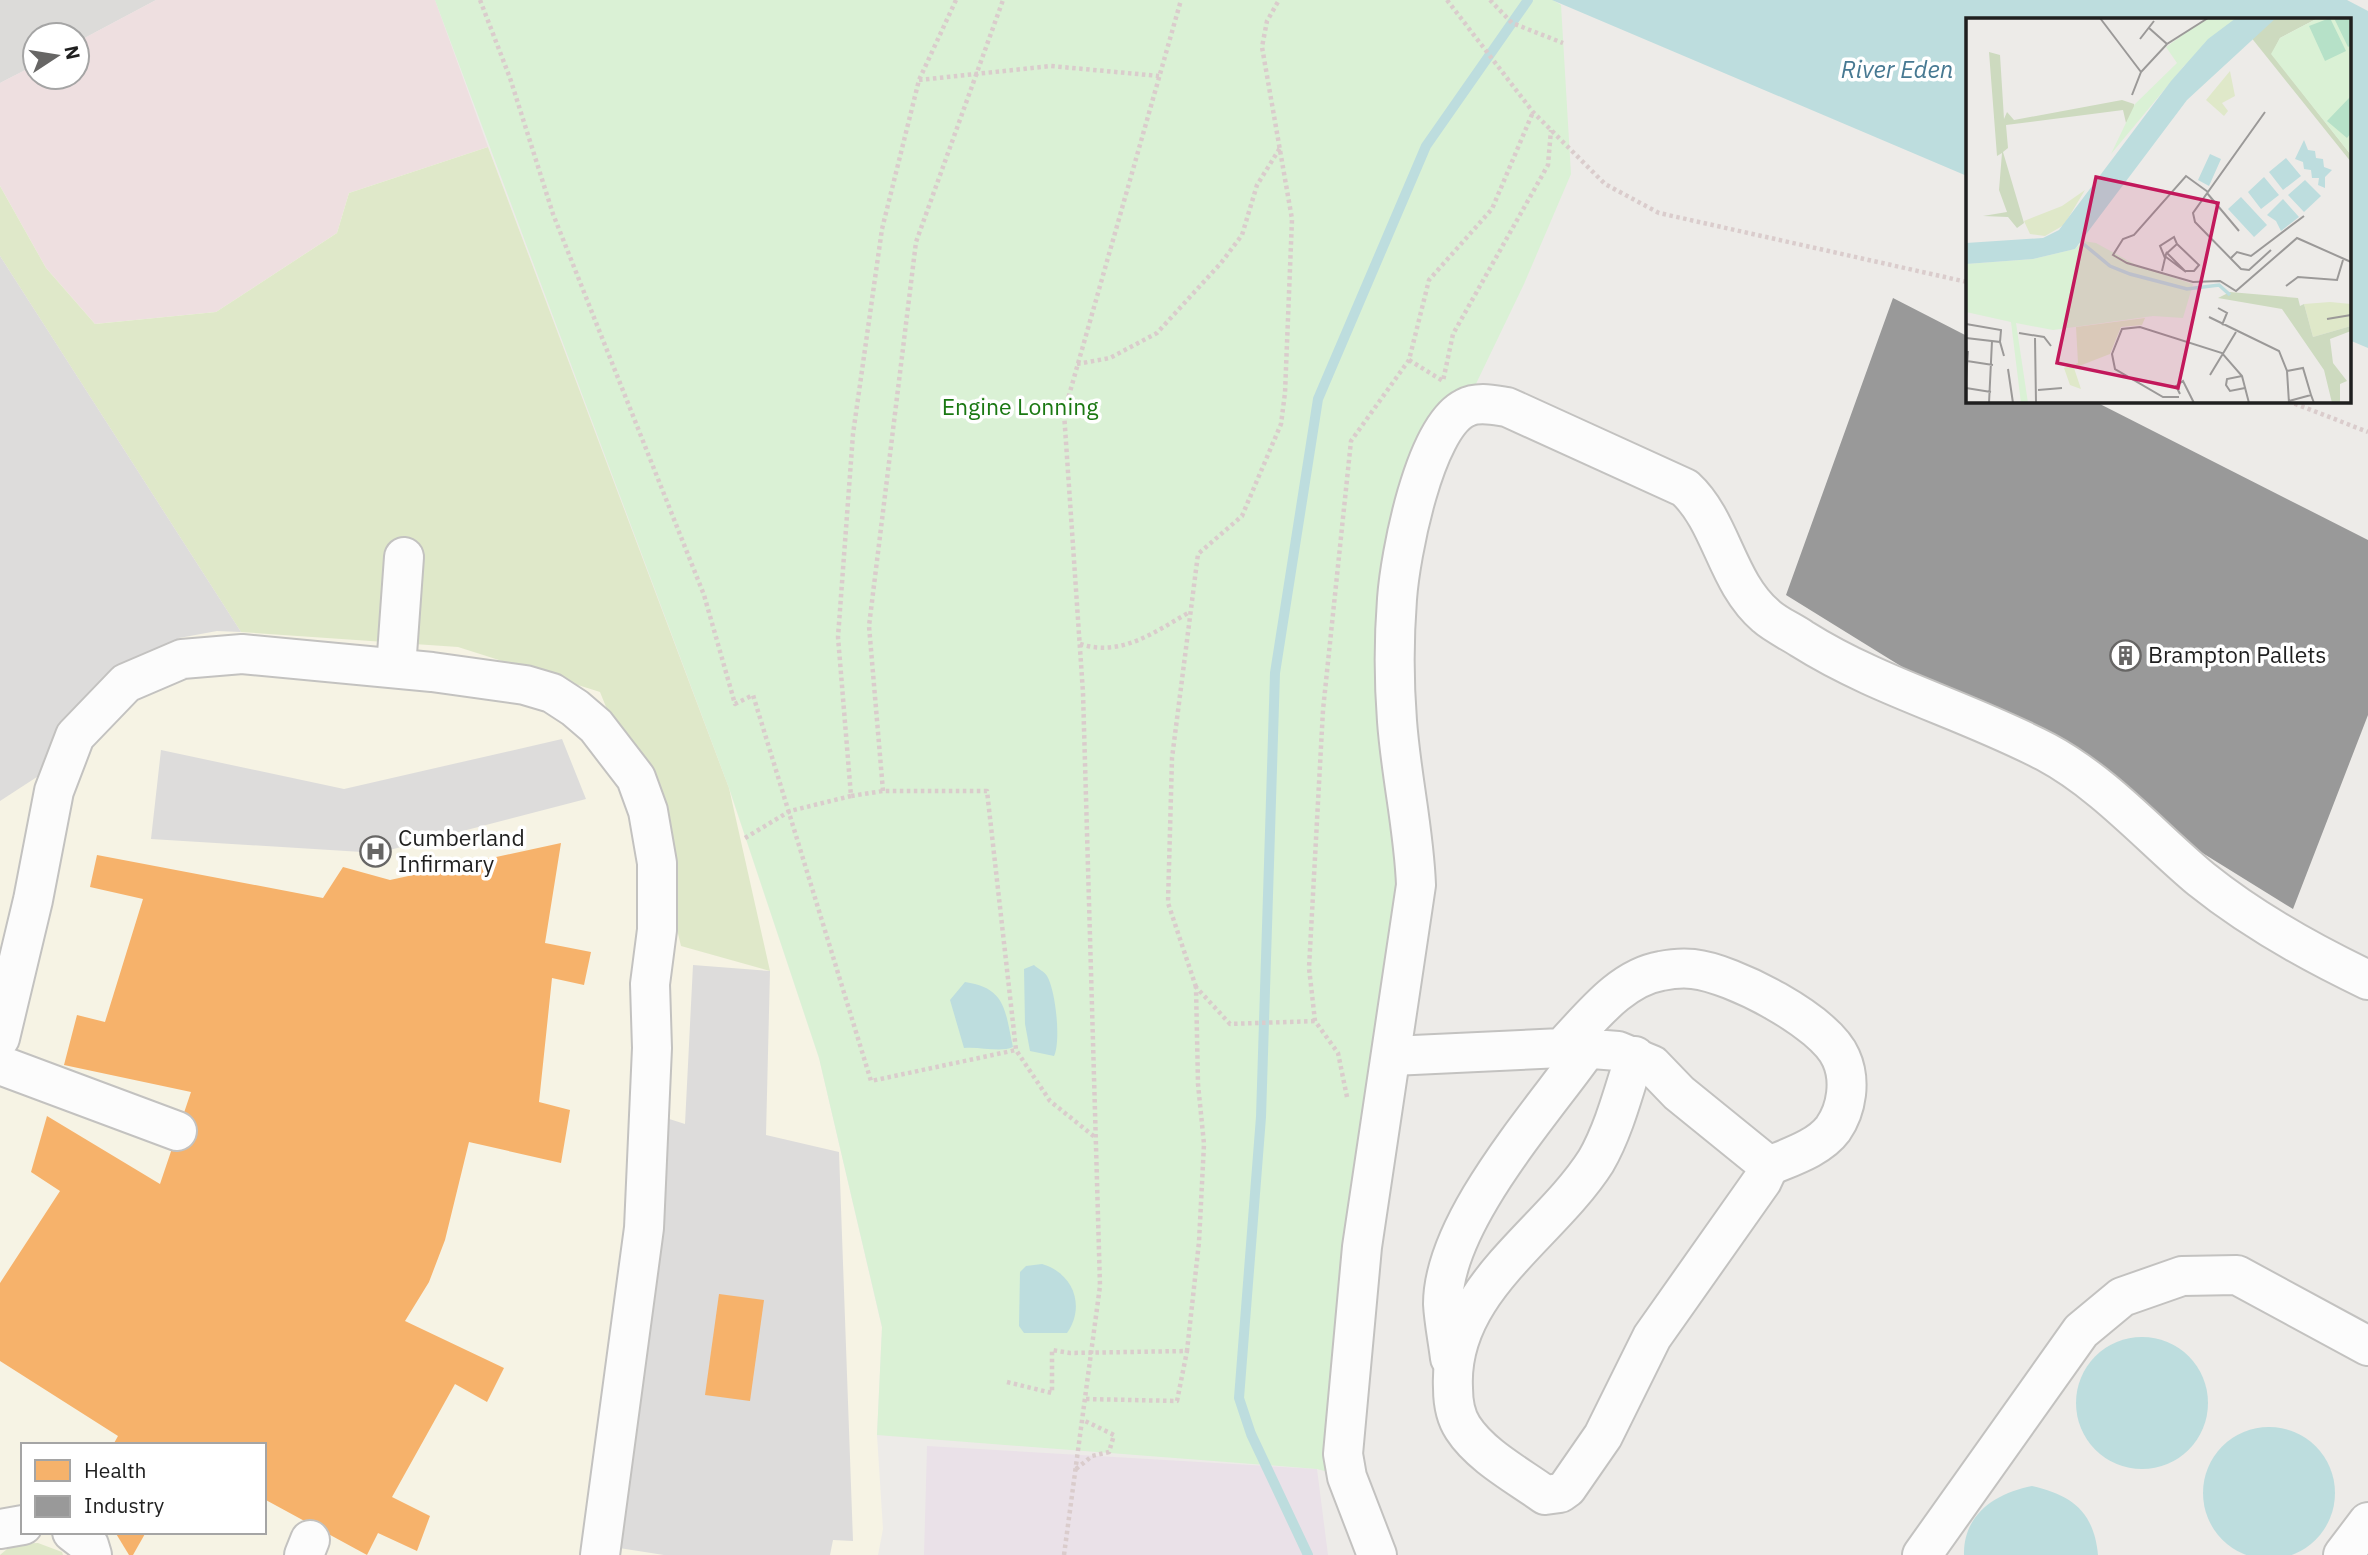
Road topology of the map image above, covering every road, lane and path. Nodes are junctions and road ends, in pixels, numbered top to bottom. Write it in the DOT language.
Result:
graph roads {
  1 [pos="480,0"];
  2 [pos="956,0"];
  3 [pos="1003,0"];
  4 [pos="1181,0"];
  5 [pos="1279,0"];
  6 [pos="1447,0"];
  7 [pos="1490,0"];
  8 [pos="1563,43"];
  9 [pos="978,72"];
  10 [pos="1159,76"];
  11 [pos="919,80"];
  12 [pos="1551,129"];
  13 [pos="1281,147"];
  14 [pos="1966,282"];
  15 [pos="1409,360"];
  16 [pos="1077,364"];
  17 [pos="2291,402"];
  18 [pos="2368,432"];
  19 [pos="404,557"];
  20 [pos="1189,612"];
  21 [pos="1080,644"];
  22 [pos="396,668"];
  23 [pos="883,792"];
  24 [pos="851,796"];
  25 [pos="790,811"];
  26 [pos="745,838"];
  27 [pos="2368,980"];
  28 [pos="1196,987"];
  29 [pos="0,1038"];
  30 [pos="1575,1048"];
  31 [pos="1016,1050"];
  32 [pos="1392,1056"];
  33 [pos="1635,1056"];
  34 [pos="0,1065"];
  35 [pos="1348,1099"];
  36 [pos="177,1131"];
  37 [pos="1096,1138"];
  38 [pos="1769,1166"];
  39 [pos="2368,1346"];
  40 [pos="1187,1351"];
  41 [pos="1092,1352"];
  42 [pos="1452,1371"];
  43 [pos="1007,1382"];
  44 [pos="1085,1399"];
  45 [pos="1083,1420"];
  46 [pos="1076,1469"];
  47 [pos="2368,1522"];
  48 [pos="21,1525"];
  49 [pos="0,1529"];
  50 [pos="75,1534"];
  51 [pos="92,1555"];
  52 [pos="600,1555"];
  53 [pos="1064,1555"];
  54 [pos="1377,1555"];
  55 [pos="1922,1555"];
  56 [pos="2343,1555"];
  1 -- 25 [label="path"];
  2 -- 11 [label="path"];
  3 -- 9 [label="path"];
  4 -- 10 [label="path"];
  5 -- 13 [label="path"];
  6 -- 12 [label="path"];
  7 -- 8 [label="path"];
  9 -- 10 [label="path"];
  9 -- 11 [label="path"];
  9 -- 23 [label="path"];
  10 -- 16 [label="path"];
  11 -- 24 [label="path"];
  12 -- 14 [label="path"];
  12 -- 15 [label="path"];
  13 -- 16 [label="path"];
  13 -- 20 [label="path"];
  16 -- 21 [label="path"];
  17 -- 18 [label="path"];
  19 -- 22 [label="street"];
  20 -- 21 [label="path"];
  20 -- 28 [label="path"];
  21 -- 37 [label="path"];
  22 -- 29 [label="street"];
  22 -- 52 [label="street"];
  23 -- 24 [label="path"];
  23 -- 31 [label="path"];
  24 -- 25 [label="path"];
  25 -- 26 [label="path"];
  25 -- 31 [label="path"];
  27 -- 32 [label="street"];
  28 -- 35 [label="path"];
  28 -- 40 [label="path"];
  30 -- 32 [label="street"];
  30 -- 33 [label="street"];
  30 -- 38 [label="street"];
  30 -- 42 [label="street"];
  31 -- 37 [label="path"];
  32 -- 54 [label="street"];
  33 -- 38 [label="street"];
  33 -- 42 [label="street"];
  34 -- 36 [label="street"];
  37 -- 41 [label="path"];
  38 -- 42 [label="street"];
  39 -- 55 [label="street"];
  40 -- 41 [label="path"];
  40 -- 44 [label="path"];
  41 -- 43 [label="path"];
  41 -- 44 [label="path"];
  44 -- 45 [label="path"];
  45 -- 46 [label="path"];
  45 -- 46 [label="path"];
  46 -- 53 [label="path"];
  47 -- 56 [label="street"];
  48 -- 49 [label="street"];
  50 -- 51 [label="street"];
}
